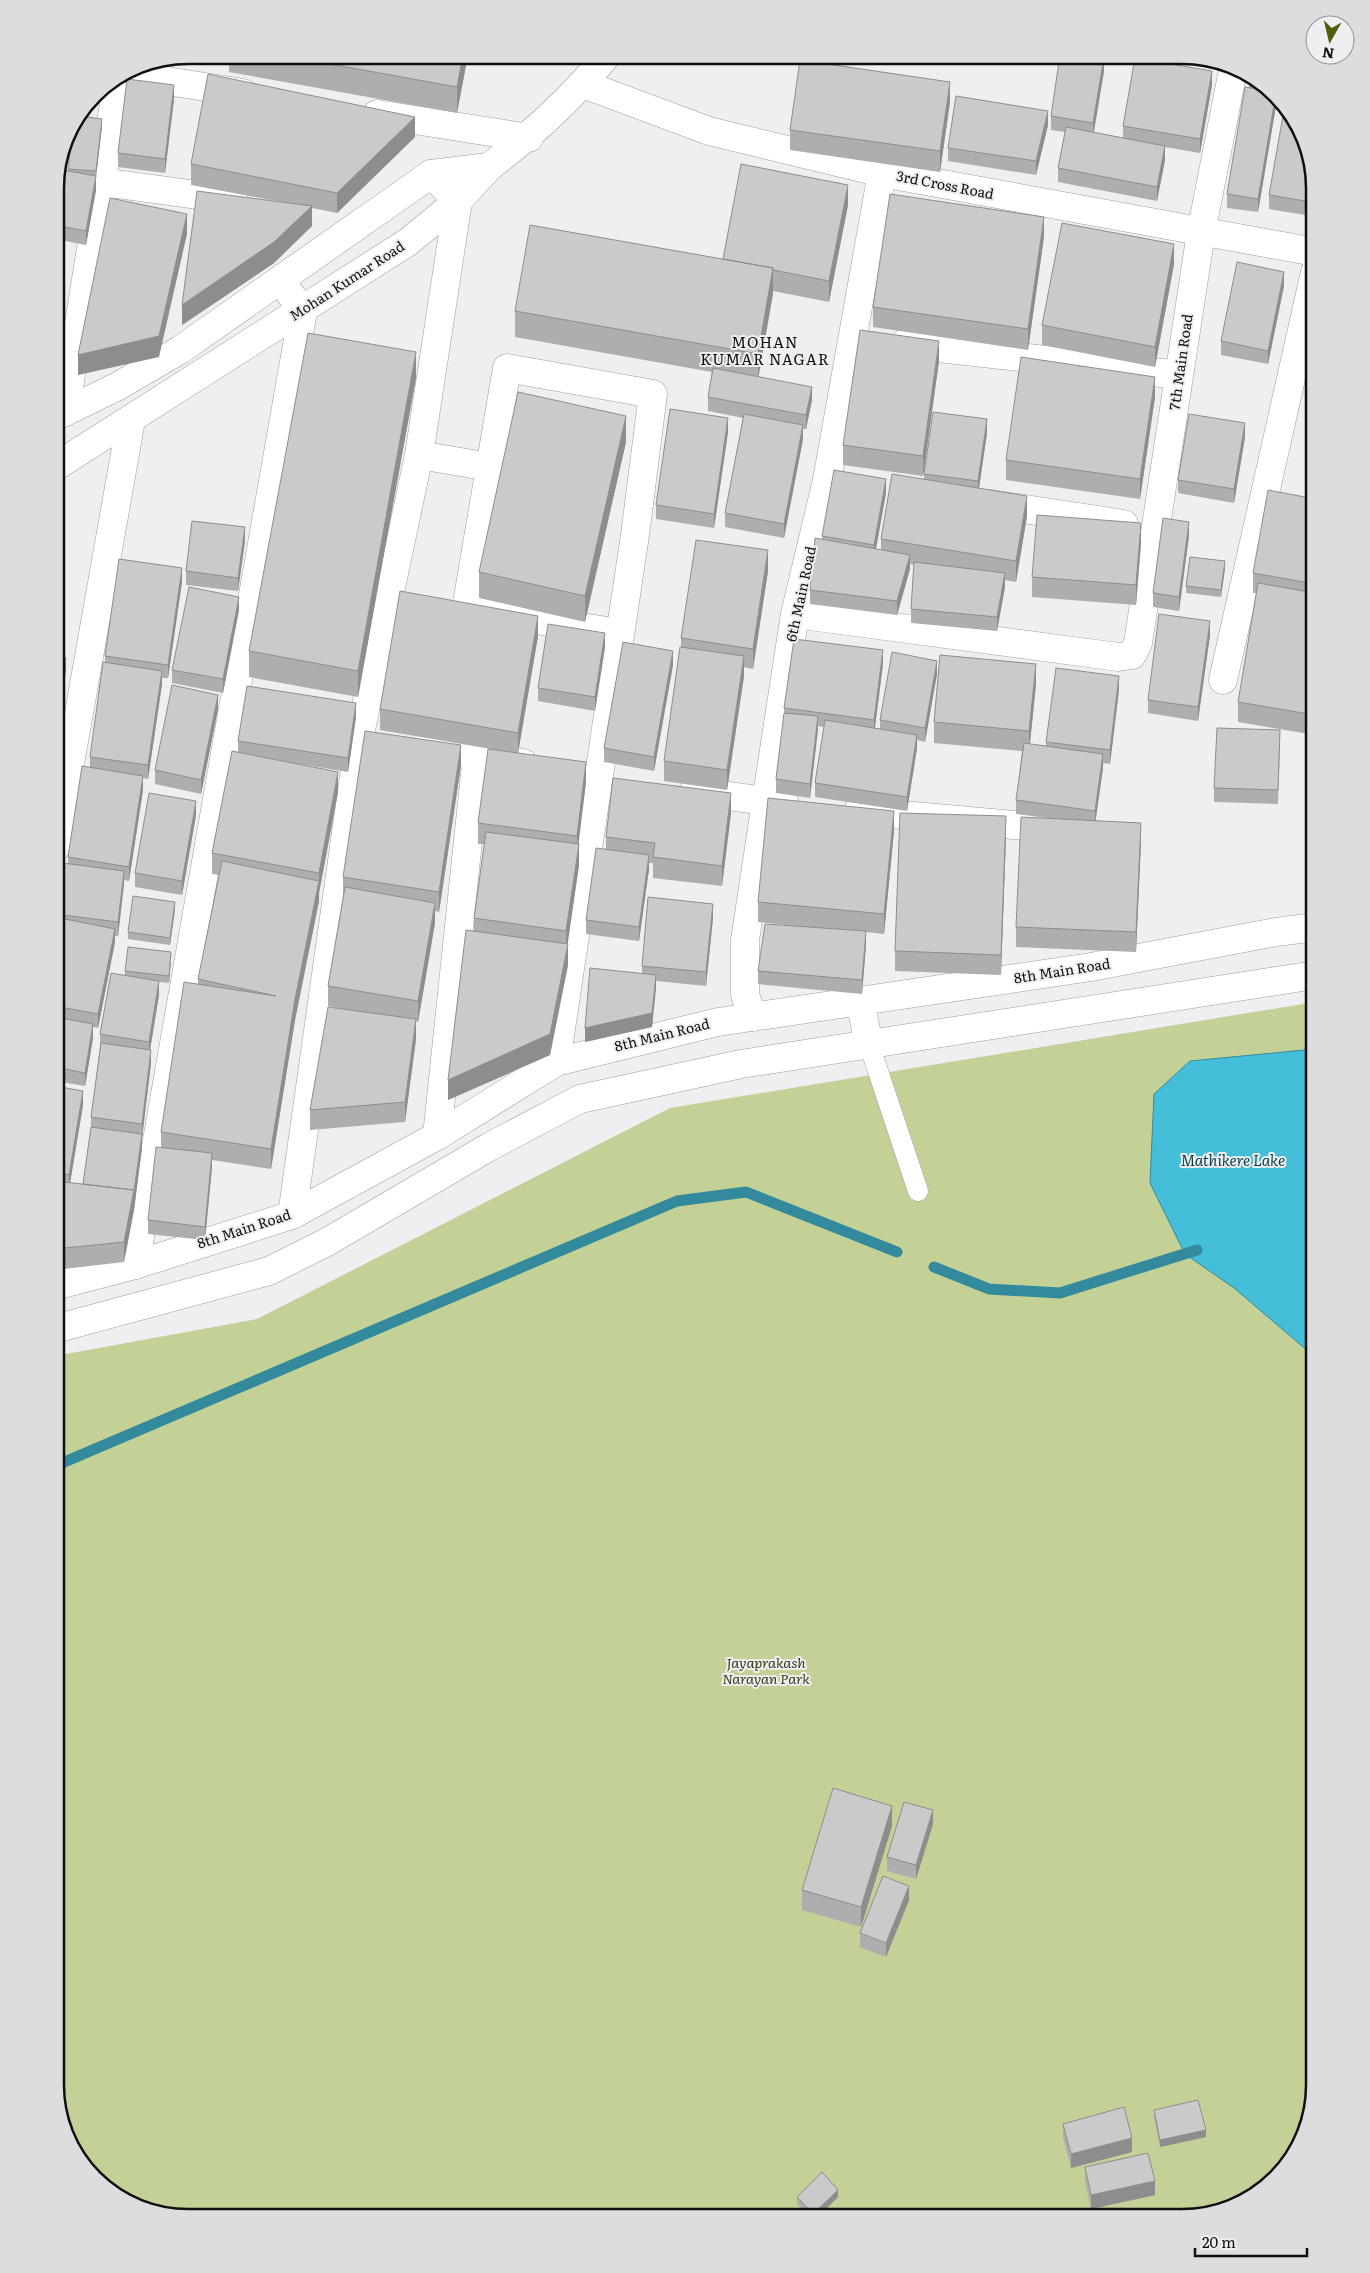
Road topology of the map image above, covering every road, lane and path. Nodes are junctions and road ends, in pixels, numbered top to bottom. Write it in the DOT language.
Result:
graph roads {
  1 [pos="600,64"];
  2 [pos="1232,75"];
  3 [pos="135,76"];
  4 [pos="583,84"];
  5 [pos="117,87"];
  6 [pos="268,97"];
  7 [pos="355,111"];
  8 [pos="529,138"];
  9 [pos="489,167"];
  10 [pos="882,173"];
  11 [pos="431,174"];
  12 [pos="102,182"];
  13 [pos="458,201"];
  14 [pos="258,204"];
  15 [pos="1201,233"];
  16 [pos="1306,250"];
  17 [pos="280,280"];
  18 [pos="302,311"];
  19 [pos="1306,312"];
  20 [pos="854,338"];
  21 [pos="1179,375"];
  22 [pos="64,393"];
  23 [pos="64,413"];
  24 [pos="131,420"];
  25 [pos="419,455"];
  26 [pos="64,461"];
  27 [pos="490,467"];
  28 [pos="826,480"];
  29 [pos="856,484"];
  30 [pos="963,500"];
  31 [pos="1158,529"];
  32 [pos="795,614"];
  33 [pos="620,633"];
  34 [pos="1223,680"];
  35 [pos="360,734"];
  36 [pos="477,755"];
  37 [pos="599,777"];
  38 [pos="628,781"];
  39 [pos="668,787"];
  40 [pos="64,797"];
  41 [pos="766,802"];
  42 [pos="1088,832"];
  43 [pos="1306,928"];
  44 [pos="1306,977"];
  45 [pos="860,1001"];
  46 [pos="752,1017"];
  47 [pos="869,1044"];
  48 [pos="556,1062"];
  49 [pos="437,1136"];
  50 [pos="918,1191"];
  51 [pos="292,1215"];
  52 [pos="135,1265"];
  53 [pos="64,1284"];
  54 [pos="64,1328"];
  1 -- 4 [label="street, Mohan Kumar Road"];
  2 -- 15 [label="street, 7th Main Road"];
  3 -- 6 [label="street"];
  4 -- 8 [label="street, Mohan Kumar Road"];
  4 -- 10 [label="street, 3rd Cross Road"];
  5 -- 12 [label="street"];
  7 -- 8 [label="street"];
  8 -- 9 [label="street, Mohan Kumar Road"];
  9 -- 11 [label="street"];
  9 -- 13 [label="street, Mohan Kumar Road"];
  10 -- 15 [label="street, 3rd Cross Road"];
  10 -- 20 [label="street, 6th Main Road"];
  11 -- 13 [label="street"];
  11 -- 17 [label="street"];
  12 -- 14 [label="street"];
  12 -- 22 [label="street"];
  13 -- 18 [label="street, Mohan Kumar Road"];
  13 -- 25 [label="street"];
  15 -- 16 [label="street, 3rd Cross Road"];
  15 -- 21 [label="street, 7th Main Road"];
  17 -- 18 [label="street"];
  17 -- 23 [label="street"];
  18 -- 24 [label="street, Mohan Kumar Road"];
  18 -- 52 [label="street"];
  19 -- 34 [label="street"];
  20 -- 21 [label="street"];
  20 -- 28 [label="street, 6th Main Road"];
  21 -- 31 [label="street, 7th Main Road"];
  24 -- 26 [label="street, Mohan Kumar Road"];
  24 -- 40 [label="street"];
  25 -- 27 [label="street"];
  25 -- 35 [label="street"];
  27 -- 33 [label="street"];
  27 -- 33 [label="street"];
  28 -- 29 [label="street"];
  28 -- 32 [label="street, 6th Main Road"];
  30 -- 31 [label="street"];
  31 -- 32 [label="street, 7th Main Road"];
  32 -- 41 [label="street, 6th Main Road"];
  33 -- 37 [label="street"];
  35 -- 36 [label="street"];
  35 -- 51 [label="street"];
  36 -- 37 [label="street"];
  36 -- 49 [label="street"];
  37 -- 38 [label="street"];
  37 -- 48 [label="street"];
  39 -- 41 [label="street"];
  41 -- 42 [label="street"];
  41 -- 46 [label="street, 6th Main Road"];
  43 -- 45 [label="street, 8th Main Road"];
  44 -- 47 [label="street"];
  45 -- 46 [label="street, 8th Main Road"];
  45 -- 47 [label="street"];
  46 -- 48 [label="street, 8th Main Road"];
  47 -- 50 [label="lane"];
  47 -- 54 [label="street"];
  48 -- 49 [label="street, 8th Main Road"];
  49 -- 51 [label="street, 8th Main Road"];
  51 -- 52 [label="street, 8th Main Road"];
  52 -- 53 [label="street, 8th Main Road"];
}
